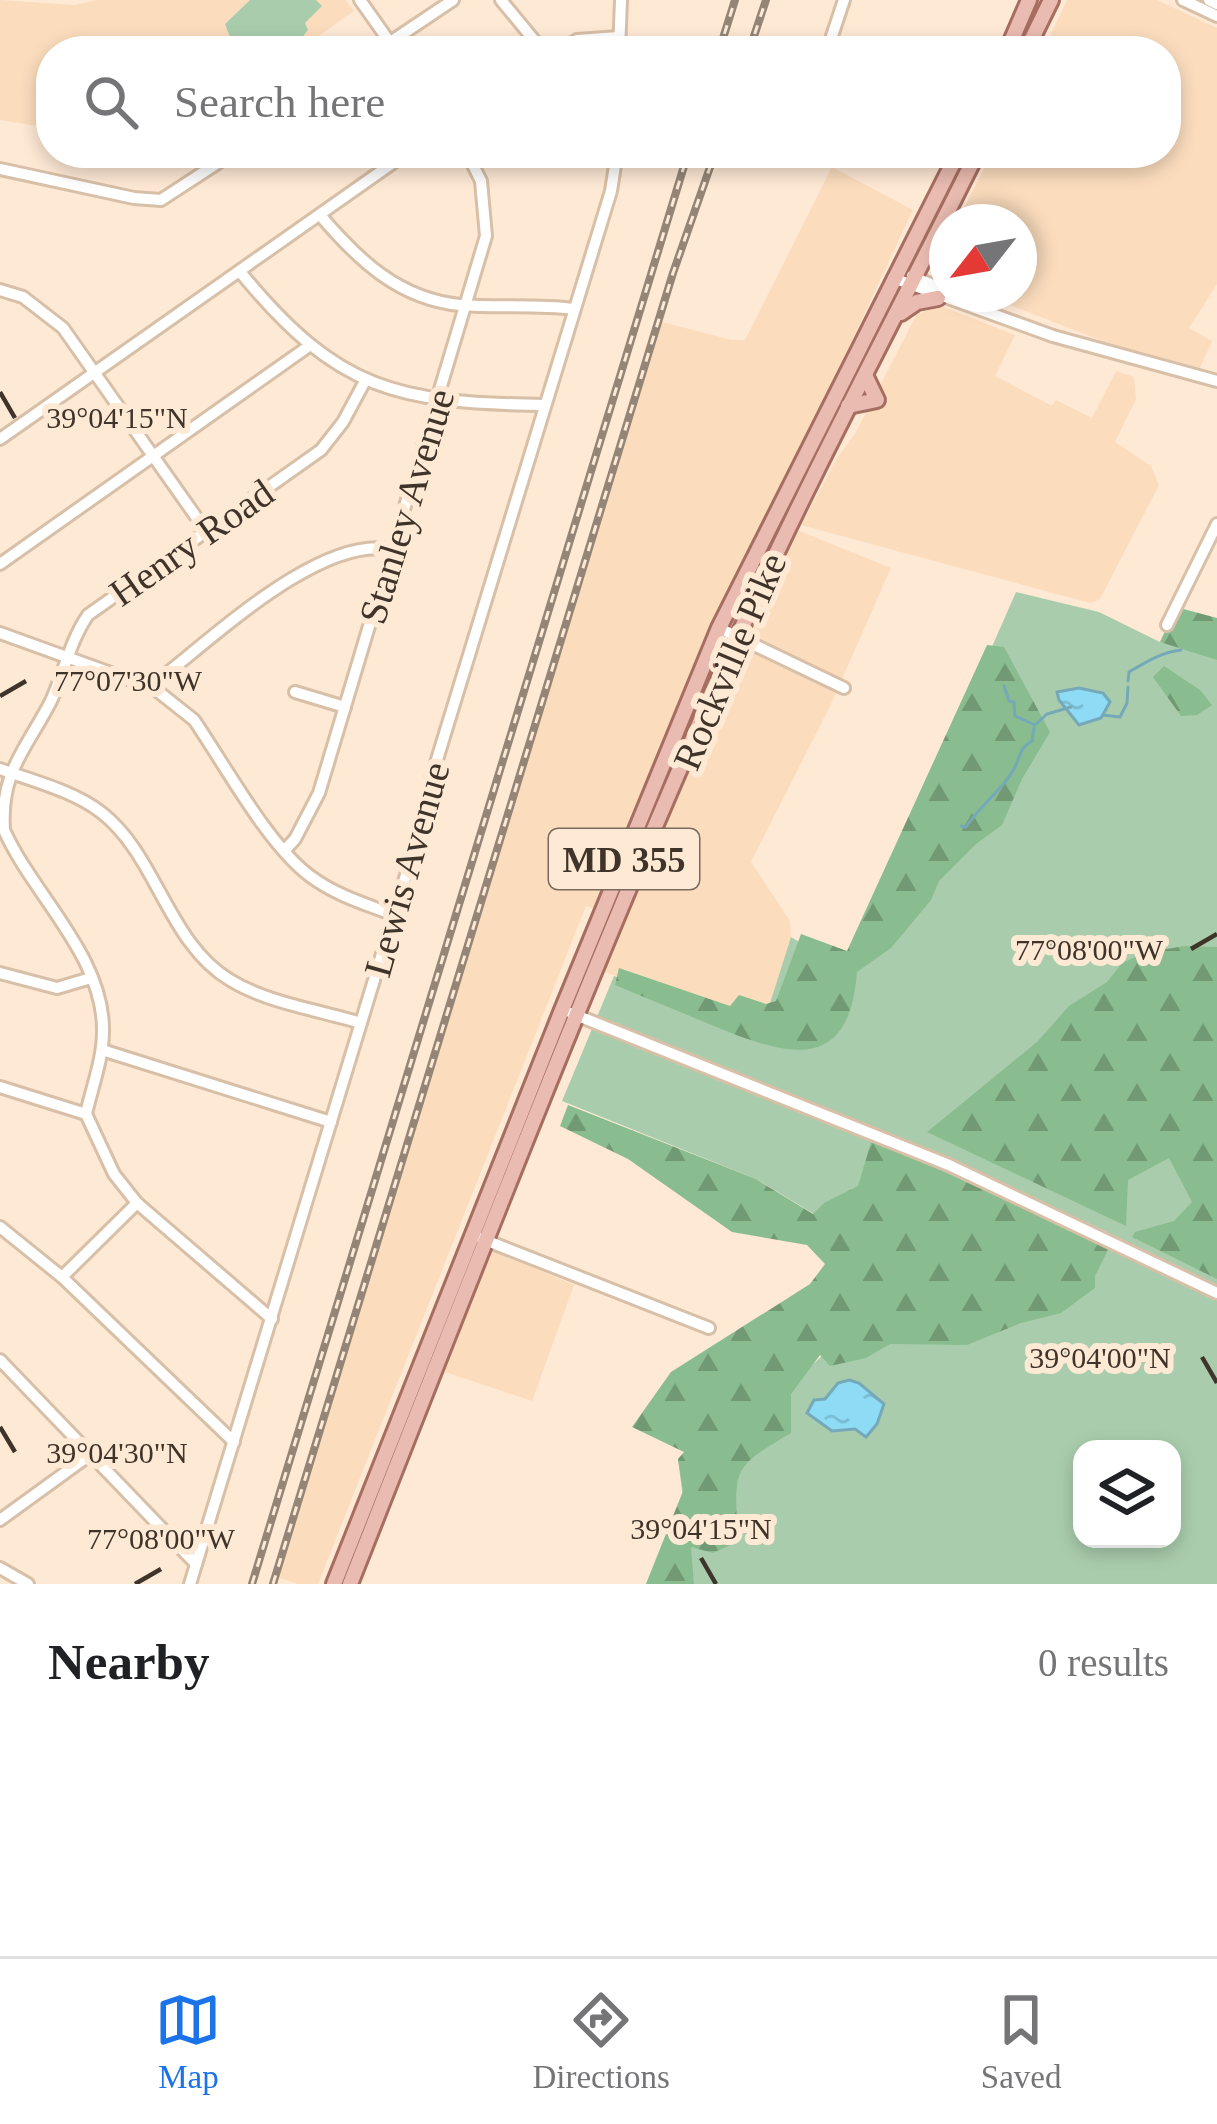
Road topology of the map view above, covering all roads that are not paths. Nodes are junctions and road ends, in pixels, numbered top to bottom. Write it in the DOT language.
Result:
graph roads {
  1 [pos="360,0"];
  2 [pos="453,0"];
  3 [pos="501,0"];
  4 [pos="621,0"];
  5 [pos="844,0"];
  6 [pos="1029,0"];
  7 [pos="1051,0"];
  8 [pos="1183,0"];
  9 [pos="1217,16"];
  10 [pos="386,36"];
  11 [pos="406,36"];
  12 [pos="531,36"];
  13 [pos="619,36"];
  14 [pos="832,36"];
  15 [pos="1013,36"];
  16 [pos="1033,36"];
  17 [pos="209,168"];
  18 [pos="386,168"];
  19 [pos="474,168"];
  20 [pos="614,168"];
  21 [pos="950,168"];
  22 [pos="969,168"];
  23 [pos="0,169"];
  24 [pos="320,215"];
  25 [pos="241,273"];
  26 [pos="895,274"];
  27 [pos="913,282"];
  28 [pos="929,288"];
  29 [pos="0,290"];
  30 [pos="929,301"];
  31 [pos="468,305"];
  32 [pos="574,310"];
  33 [pos="991,312"];
  34 [pos="893,320"];
  35 [pos="309,346"];
  36 [pos="94,372"];
  37 [pos="365,381"];
  38 [pos="1217,381"];
  39 [pos="439,400"];
  40 [pos="545,405"];
  41 [pos="0,439"];
  42 [pos="153,457"];
  43 [pos="1217,524"];
  44 [pos="206,531"];
  45 [pos="393,550"];
  46 [pos="0,564"];
  47 [pos="1167,626"];
  48 [pos="719,628"];
  49 [pos="0,633"];
  50 [pos="737,638"];
  51 [pos="67,658"];
  52 [pos="844,688"];
  53 [pos="155,689"];
  54 [pos="295,692"];
  55 [pos="345,707"];
  56 [pos="5,771"];
  57 [pos="284,851"];
  58 [pos="6,852"];
  59 [pos="394,915"];
  60 [pos="0,973"];
  61 [pos="92,978"];
  62 [pos="562,1010"];
  63 [pos="579,1016"];
  64 [pos="361,1023"];
  65 [pos="102,1050"];
  66 [pos="0,1087"];
  67 [pos="86,1114"];
  68 [pos="331,1122"];
  69 [pos="526,1124"];
  70 [pos="137,1203"];
  71 [pos="0,1227"];
  72 [pos="479,1238"];
  73 [pos="62,1277"];
  74 [pos="1217,1294"];
  75 [pos="272,1319"];
  76 [pos="709,1328"];
  77 [pos="0,1360"];
  78 [pos="234,1442"];
  79 [pos="91,1454"];
  80 [pos="3,1512"];
  81 [pos="196,1564"];
  82 [pos="2,1572"];
  83 [pos="28,1584"];
  84 [pos="190,1584"];
  85 [pos="334,1584"];
  86 [pos="350,1584"];
  1 -- 10 [label="street"];
  2 -- 11 [label="street"];
  3 -- 12 [label="street"];
  4 -- 13 [label="street"];
  5 -- 14 [label="street"];
  6 -- 15 [label="main road"];
  7 -- 16 [label="main road"];
  8 -- 9 [label="street"];
  17 -- 23 [label="street"];
  18 -- 24 [label="street"];
  19 -- 31 [label="street, Stanley Avenue"];
  20 -- 32 [label="street, Lewis Avenue"];
  21 -- 26 [label="main road, Rockville Pike / MD 355"];
  22 -- 27 [label="main road"];
  24 -- 25 [label="street"];
  24 -- 31 [label="street"];
  25 -- 35 [label="street"];
  25 -- 36 [label="street"];
  26 -- 27 [label="street"];
  26 -- 48 [label="main road, Rockville Pike / MD 355"];
  27 -- 28 [label="street"];
  27 -- 34 [label="main road"];
  29 -- 36 [label="street"];
  30 -- 34 [label="main road"];
  31 -- 32 [label="street"];
  31 -- 39 [label="street, Stanley Avenue"];
  32 -- 40 [label="street, Lewis Avenue"];
  33 -- 38 [label="street"];
  34 -- 50 [label="main road, Rockville Pike / MD 355"];
  35 -- 37 [label="street"];
  35 -- 42 [label="street"];
  36 -- 41 [label="street"];
  36 -- 42 [label="street"];
  37 -- 39 [label="street"];
  37 -- 44 [label="street, Henry Road"];
  39 -- 40 [label="street"];
  39 -- 45 [label="street, Stanley Avenue"];
  40 -- 59 [label="street, Lewis Avenue"];
  42 -- 44 [label="street"];
  42 -- 46 [label="street"];
  43 -- 47 [label="street"];
  44 -- 51 [label="street, Henry Road"];
  45 -- 53 [label="street"];
  45 -- 55 [label="street, Stanley Avenue"];
  48 -- 50 [label="street"];
  48 -- 62 [label="main road, Rockville Pike / MD 355"];
  49 -- 51 [label="street"];
  50 -- 52 [label="street"];
  50 -- 63 [label="main road, Rockville Pike / MD 355"];
  51 -- 53 [label="street"];
  51 -- 56 [label="street, Henry Road"];
  53 -- 57 [label="street"];
  54 -- 55 [label="street"];
  55 -- 57 [label="street, Stanley Avenue"];
  56 -- 58 [label="street, Henry Road"];
  56 -- 64 [label="street"];
  57 -- 59 [label="street"];
  58 -- 61 [label="street, Henry Road"];
  59 -- 64 [label="street, Lewis Avenue"];
  60 -- 61 [label="street"];
  61 -- 65 [label="street, Henry Road"];
  62 -- 63 [label="street"];
  62 -- 69 [label="main road, Rockville Pike / MD 355"];
  63 -- 69 [label="main road, Rockville Pike / MD 355"];
  63 -- 74 [label="street"];
  64 -- 68 [label="street, Lewis Avenue"];
  65 -- 67 [label="street, Henry Road"];
  65 -- 68 [label="street"];
  66 -- 67 [label="street"];
  67 -- 70 [label="street"];
  68 -- 75 [label="street, Lewis Avenue"];
  69 -- 72 [label="main road, Rockville Pike / MD 355"];
  70 -- 73 [label="street"];
  70 -- 75 [label="street"];
  71 -- 73 [label="street"];
  72 -- 76 [label="street"];
  72 -- 85 [label="main road, Rockville Pike / MD 355"];
  72 -- 86 [label="main road, Rockville Pike / MD 355"];
  73 -- 78 [label="street"];
  75 -- 78 [label="street, Lewis Avenue"];
  77 -- 79 [label="street"];
  78 -- 81 [label="street, Lewis Avenue"];
  79 -- 80 [label="street"];
  79 -- 81 [label="street"];
  81 -- 84 [label="street, Lewis Avenue"];
  82 -- 83 [label="street"];
}
